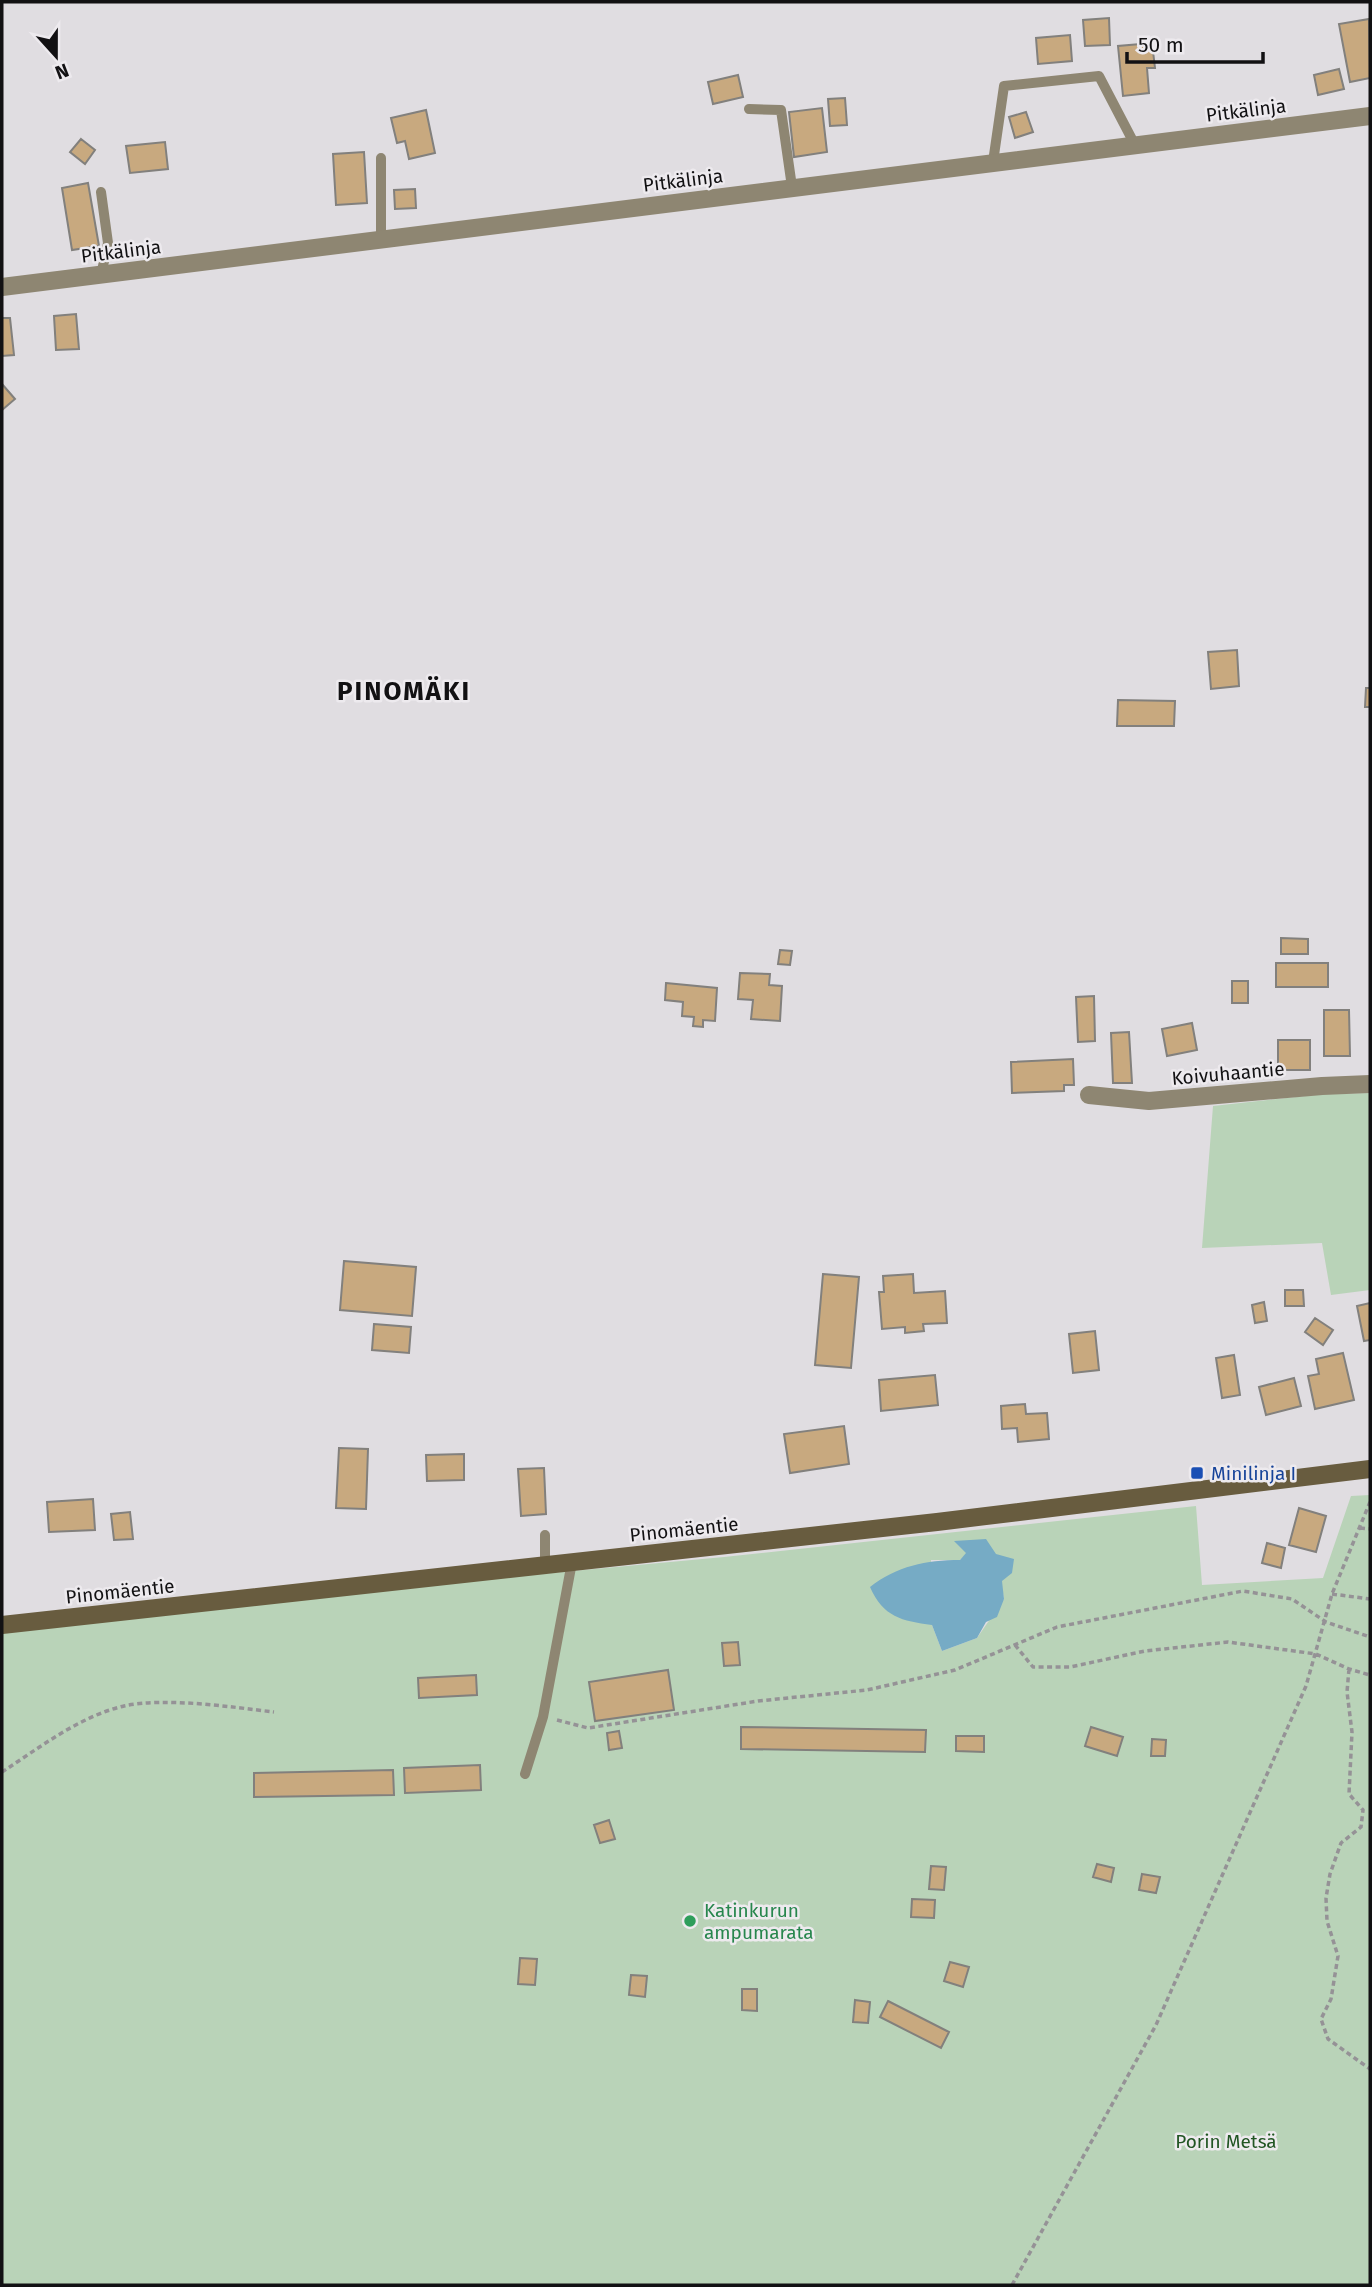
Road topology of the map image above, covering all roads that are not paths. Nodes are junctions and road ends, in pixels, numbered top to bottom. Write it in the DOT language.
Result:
graph roads {
  1 [pos="749,109"];
  2 [pos="1370,116"];
  3 [pos="1135,145"];
  4 [pos="381,158"];
  5 [pos="993,162"];
  6 [pos="792,187"];
  7 [pos="101,192"];
  8 [pos="381,239"];
  9 [pos="101,275"];
  10 [pos="2,288"];
  11 [pos="1370,1084"];
  12 [pos="1089,1095"];
  13 [pos="1370,1469"];
  14 [pos="545,1535"];
  15 [pos="572,1562"];
  16 [pos="545,1565"];
  17 [pos="2,1625"];
  18 [pos="525,1774"];
  1 -- 6 [label="lane"];
  2 -- 3 [label="street, Pitkälinja"];
  3 -- 5 [label="street, Pitkälinja"];
  3 -- 5 [label="lane"];
  4 -- 8 [label="lane"];
  5 -- 6 [label="street, Pitkälinja"];
  6 -- 8 [label="street, Pitkälinja"];
  7 -- 9 [label="lane"];
  8 -- 9 [label="street, Pitkälinja"];
  9 -- 10 [label="street, Pitkälinja"];
  11 -- 12 [label="street, Koivuhaantie"];
  13 -- 15 [label="street, Pinomäentie"];
  14 -- 16 [label="lane"];
  15 -- 16 [label="street, Pinomäentie"];
  15 -- 18 [label="lane"];
  16 -- 17 [label="street, Pinomäentie"];
}
